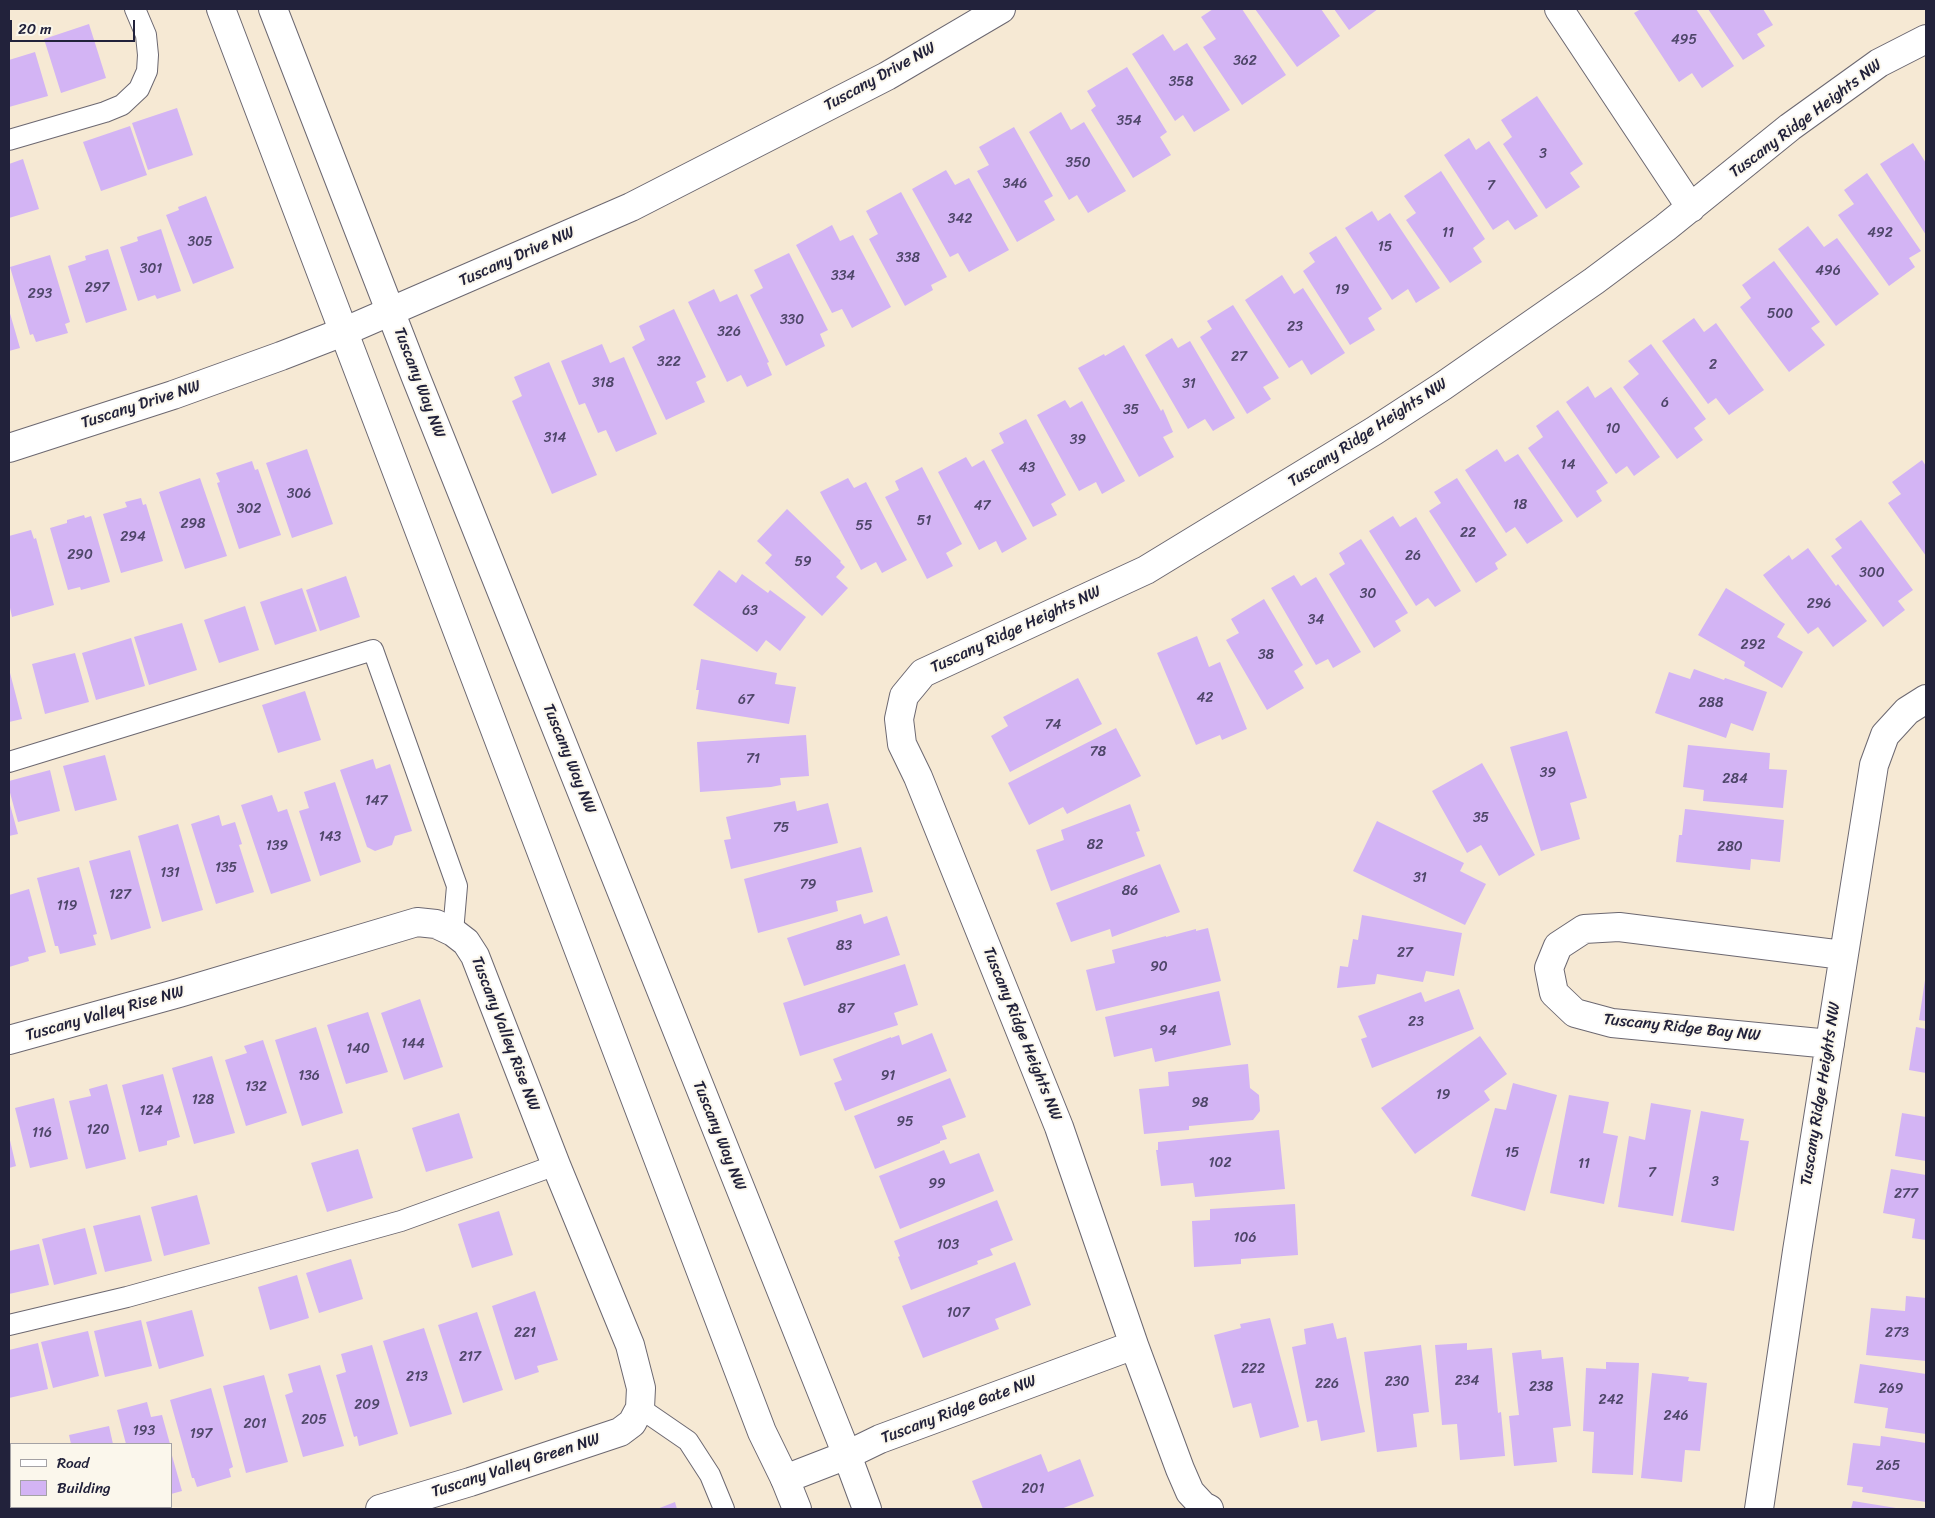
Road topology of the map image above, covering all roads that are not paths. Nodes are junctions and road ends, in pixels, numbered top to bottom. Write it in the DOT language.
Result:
graph roads {
  1 [pos="135,9"];
  2 [pos="221,9"];
  3 [pos="272,9"];
  4 [pos="1001,9"];
  5 [pos="1559,9"];
  6 [pos="1926,39"];
  7 [pos="9,140"];
  8 [pos="1691,208"];
  9 [pos="391,312"];
  10 [pos="343,332"];
  11 [pos="9,448"];
  12 [pos="1926,699"];
  13 [pos="9,762"];
  14 [pos="453,932"];
  15 [pos="1843,955"];
  16 [pos="9,1040"];
  17 [pos="1830,1044"];
  18 [pos="556,1165"];
  19 [pos="9,1325"];
  20 [pos="1134,1345"];
  21 [pos="640,1408"];
  22 [pos="847,1455"];
  23 [pos="785,1478"];
  24 [pos="380,1509"];
  25 [pos="724,1509"];
  26 [pos="797,1509"];
  27 [pos="867,1509"];
  28 [pos="1209,1509"];
  29 [pos="1759,1509"];
  1 -- 7 [label="lane"];
  2 -- 10 [label="street"];
  3 -- 9 [label="street, Tuscany Way NW"];
  4 -- 9 [label="street, Tuscany Drive NW"];
  5 -- 8 [label="street"];
  6 -- 8 [label="street, Tuscany Ridge Heights NW"];
  8 -- 20 [label="street, Tuscany Ridge Heights NW"];
  9 -- 10 [label="street, Tuscany Drive NW"];
  9 -- 22 [label="street, Tuscany Way NW"];
  10 -- 11 [label="street, Tuscany Drive NW"];
  10 -- 23 [label="street"];
  12 -- 15 [label="street, Tuscany Ridge Heights NW"];
  13 -- 14 [label="lane"];
  14 -- 16 [label="street, Tuscany Valley Rise NW"];
  14 -- 18 [label="street, Tuscany Valley Rise NW"];
  15 -- 17 [label="street, Tuscany Ridge Heights NW"];
  15 -- 17 [label="street, Tuscany Ridge Bay NW"];
  17 -- 29 [label="street, Tuscany Ridge Heights NW"];
  18 -- 19 [label="lane"];
  18 -- 21 [label="street, Tuscany Valley Rise NW"];
  20 -- 22 [label="street, Tuscany Ridge Gate NW"];
  20 -- 28 [label="street, Tuscany Ridge Heights NW"];
  21 -- 24 [label="street, Tuscany Valley Green NW"];
  21 -- 25 [label="lane"];
  22 -- 23 [label="street, Tuscany Ridge Gate NW"];
  22 -- 27 [label="street, Tuscany Way NW"];
  23 -- 26 [label="street"];
}
